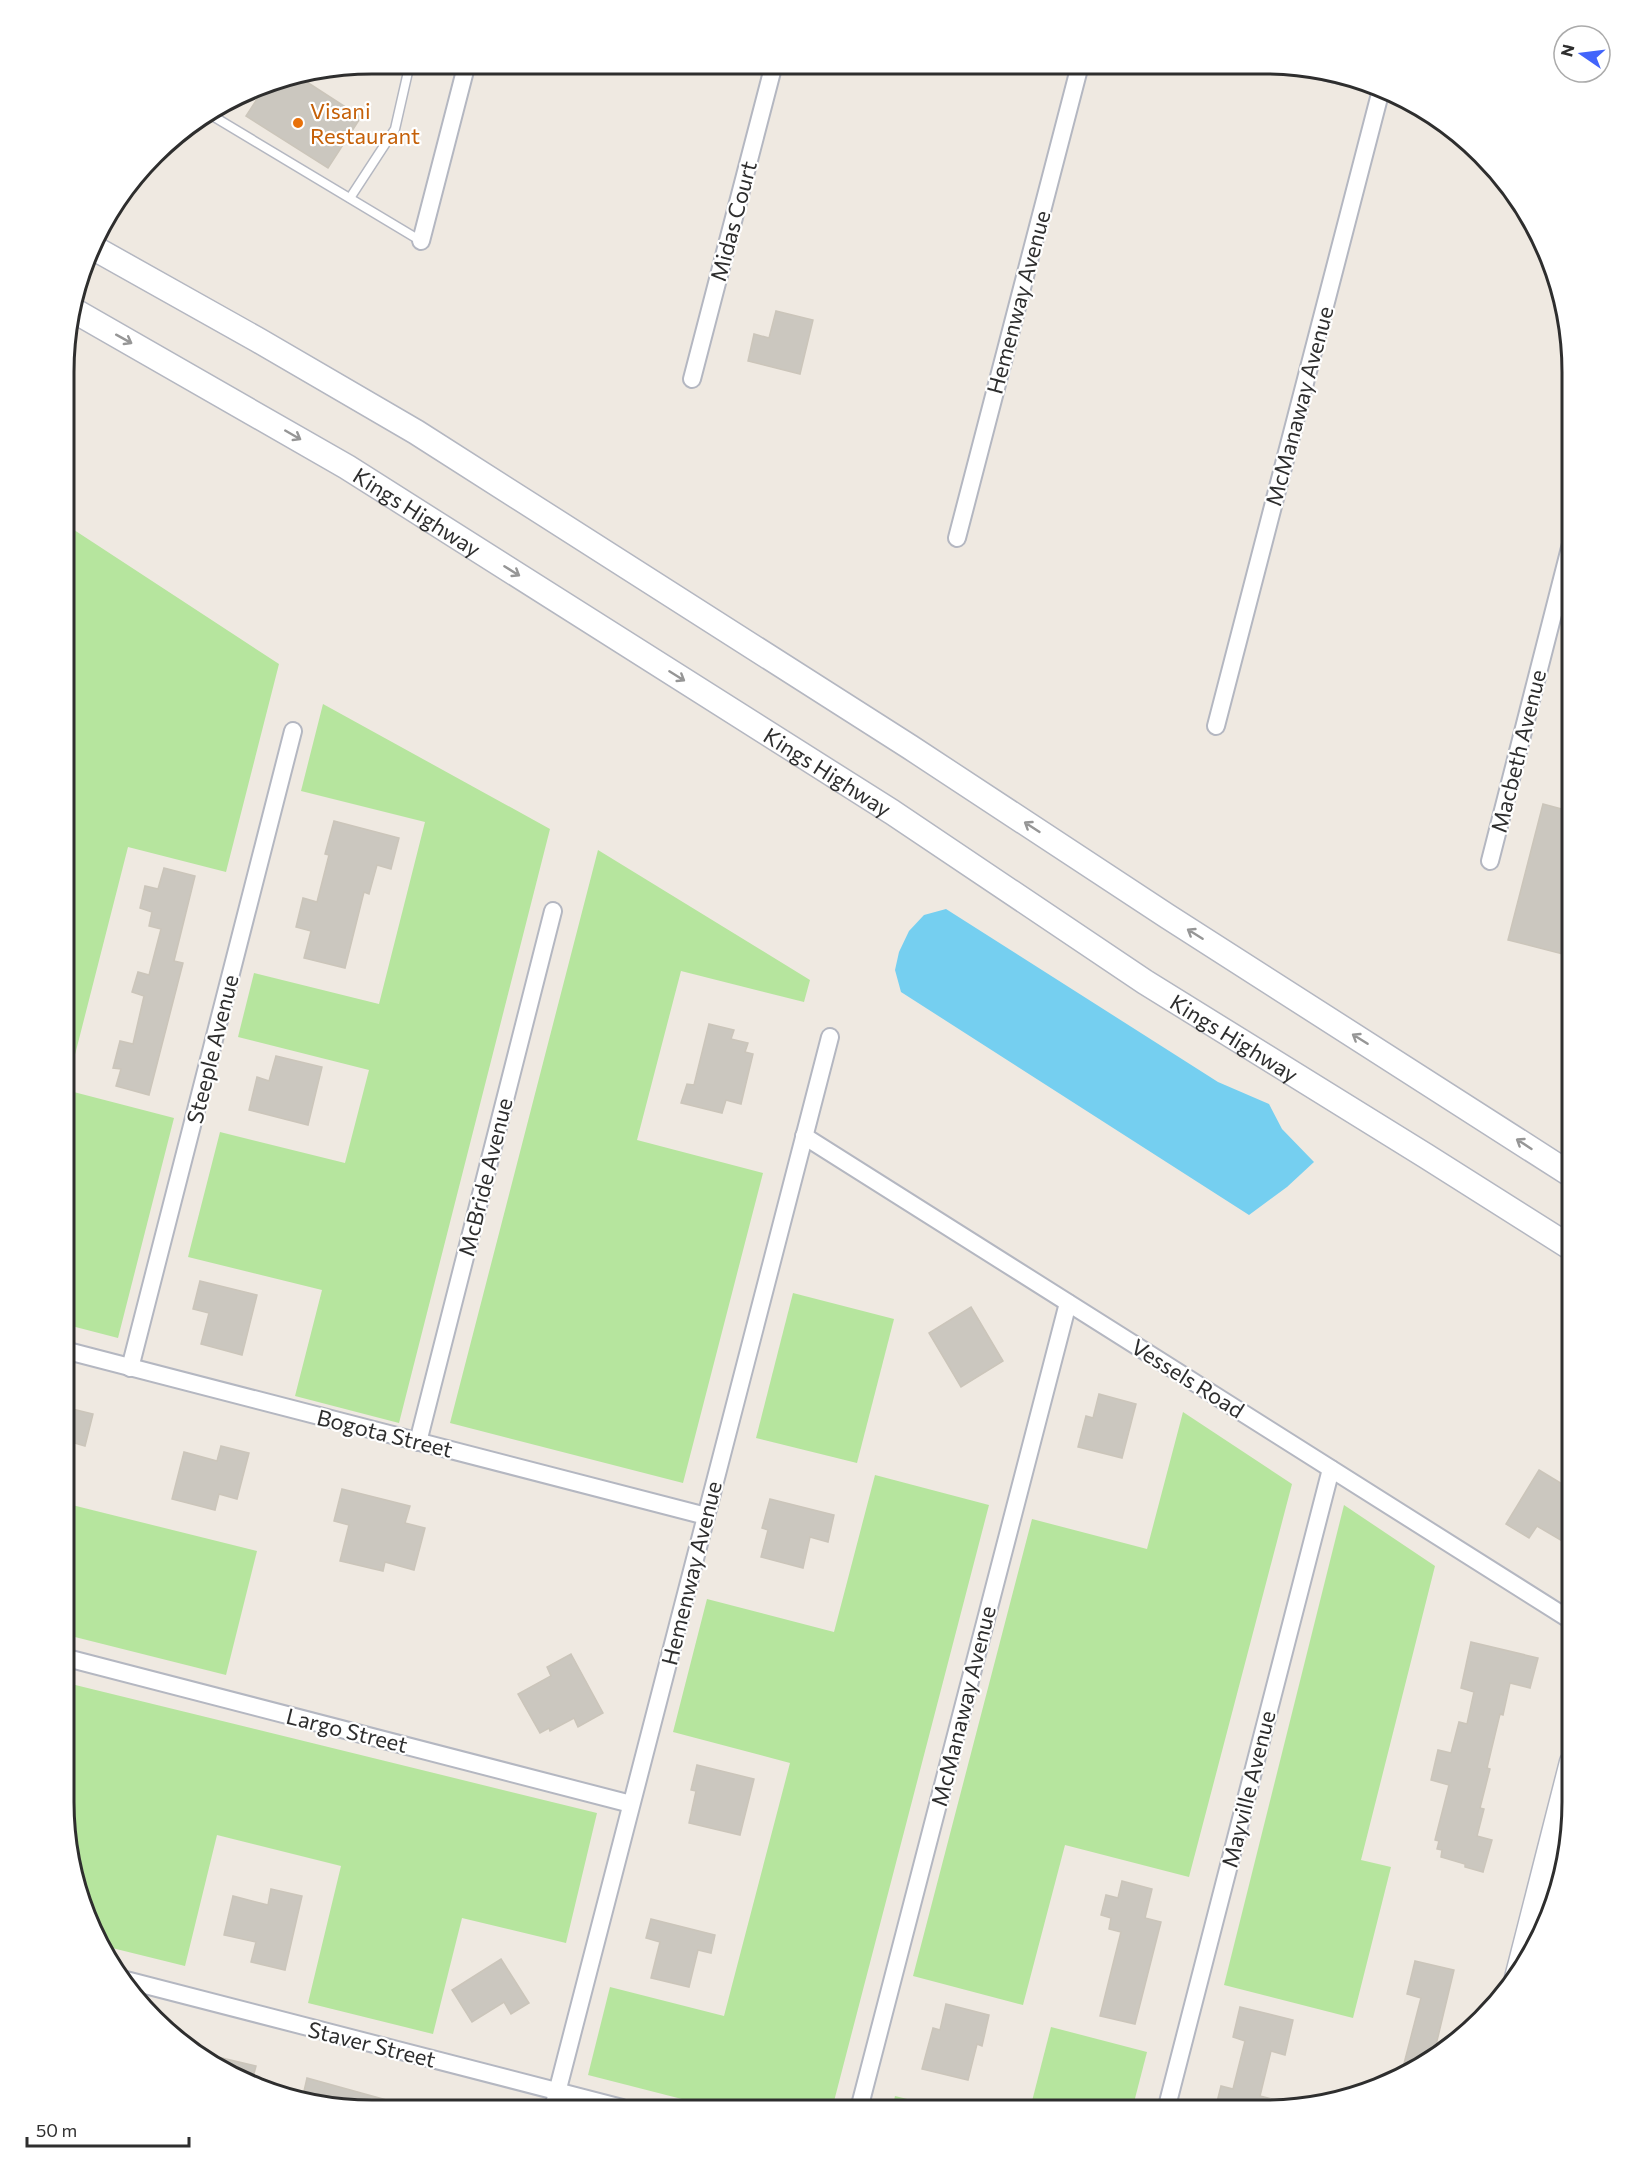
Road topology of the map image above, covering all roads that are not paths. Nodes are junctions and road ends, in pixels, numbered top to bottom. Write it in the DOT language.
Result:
graph roads {
  1 [pos="408,74"];
  2 [pos="464,74"];
  3 [pos="771,74"];
  4 [pos="1078,74"];
  5 [pos="1379,96"];
  6 [pos="215,118"];
  7 [pos="350,198"];
  8 [pos="421,241"];
  9 [pos="99,251"];
  10 [pos="79,313"];
  11 [pos="692,378"];
  12 [pos="957,538"];
  13 [pos="1562,579"];
  14 [pos="1216,726"];
  15 [pos="293,731"];
  16 [pos="1490,861"];
  17 [pos="553,911"];
  18 [pos="830,1037"];
  19 [pos="804,1136"];
  20 [pos="1562,1169"];
  21 [pos="1562,1242"];
  22 [pos="1068,1303"];
  23 [pos="74,1353"];
  24 [pos="130,1368"];
  25 [pos="418,1442"];
  26 [pos="1331,1469"];
  27 [pos="706,1516"];
  28 [pos="1562,1615"];
  29 [pos="74,1660"];
  30 [pos="1562,1801"];
  31 [pos="631,1804"];
  32 [pos="1525,1947"];
  33 [pos="135,1983"];
  34 [pos="555,2100"];
  35 [pos="861,2100"];
  36 [pos="1169,2100"];
  1 -- 7 [label="lane"];
  2 -- 8 [label="street"];
  3 -- 11 [label="street, Midas Court"];
  4 -- 12 [label="street, Hemenway Avenue"];
  5 -- 14 [label="street, McManaway Avenue"];
  6 -- 7 [label="lane"];
  7 -- 8 [label="lane"];
  20 -- 9 [label="main road, one-way"];
  10 -- 21 [label="main road, Kings Highway, one-way"];
  13 -- 16 [label="street, Macbeth Avenue"];
  15 -- 24 [label="street, Steeple Avenue"];
  17 -- 25 [label="street, McBride Avenue"];
  18 -- 19 [label="street, Hemenway Avenue"];
  19 -- 22 [label="street, Vessels Road"];
  19 -- 27 [label="street, Hemenway Avenue"];
  22 -- 26 [label="street, Vessels Road"];
  22 -- 35 [label="street, McManaway Avenue"];
  23 -- 24 [label="street, Bogota Street"];
  24 -- 25 [label="street, Bogota Street"];
  25 -- 27 [label="street, Bogota Street"];
  26 -- 28 [label="street, Vessels Road"];
  26 -- 36 [label="street, Mayville Avenue"];
  27 -- 31 [label="street, Hemenway Avenue"];
  29 -- 31 [label="street, Largo Street"];
  30 -- 32 [label="main road"];
  31 -- 34 [label="street, Hemenway Avenue"];
  33 -- 34 [label="street, Staver Street"];
}
